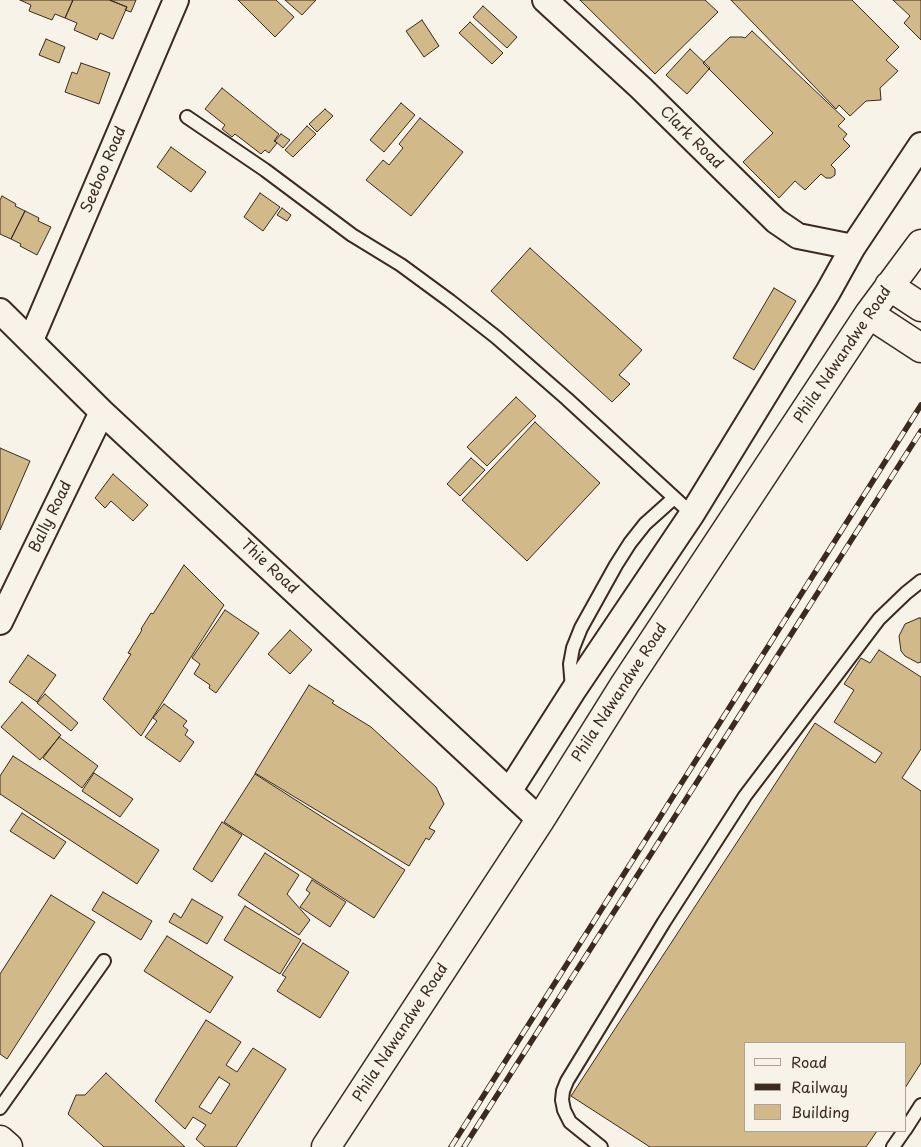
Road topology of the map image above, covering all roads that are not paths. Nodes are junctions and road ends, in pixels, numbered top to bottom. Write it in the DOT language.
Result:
graph roads {
  1 [pos="176,0"];
  2 [pos="545,0"];
  3 [pos="187,117"];
  4 [pos="921,145"];
  5 [pos="921,244"];
  6 [pos="853,247"];
  7 [pos="889,286"];
  8 [pos="921,307"];
  9 [pos="0,311"];
  10 [pos="870,314"];
  11 [pos="31,340"];
  12 [pos="921,348"];
  13 [pos="102,412"];
  14 [pos="674,498"];
  15 [pos="692,514"];
  16 [pos="919,586"];
  17 [pos="0,622"];
  18 [pos="572,691"];
  19 [pos="510,790"];
  20 [pos="540,820"];
  21 [pos="104,961"];
  22 [pos="921,1105"];
  23 [pos="0,1108"];
  24 [pos="906,1128"];
  25 [pos="904,1132"];
  26 [pos="0,1140"];
  27 [pos="8,1147"];
  28 [pos="326,1147"];
  29 [pos="601,1147"];
  30 [pos="893,1147"];
  1 -- 11 [label="street, Seeboo Road"];
  2 -- 6 [label="street, Clark Road"];
  3 -- 14 [label="lane"];
  4 -- 6 [label="street"];
  5 -- 7 [label="street, Phila Ndwandwe Road"];
  6 -- 15 [label="street"];
  7 -- 8 [label="street"];
  7 -- 10 [label="street, Phila Ndwandwe Road"];
  9 -- 11 [label="street, Thie Road"];
  10 -- 12 [label="street"];
  10 -- 20 [label="street, Phila Ndwandwe Road"];
  11 -- 13 [label="street, Thie Road"];
  13 -- 17 [label="street, Bally Road"];
  13 -- 19 [label="street, Thie Road"];
  14 -- 15 [label="lane"];
  14 -- 18 [label="lane"];
  15 -- 18 [label="street"];
  16 -- 29 [label="lane"];
  18 -- 19 [label="street"];
  19 -- 20 [label="street, Thie Road"];
  20 -- 28 [label="street, Phila Ndwandwe Road"];
  21 -- 23 [label="lane"];
  22 -- 24 [label="lane"];
  25 -- 30 [label="lane"];
  26 -- 27 [label="street"];
}
